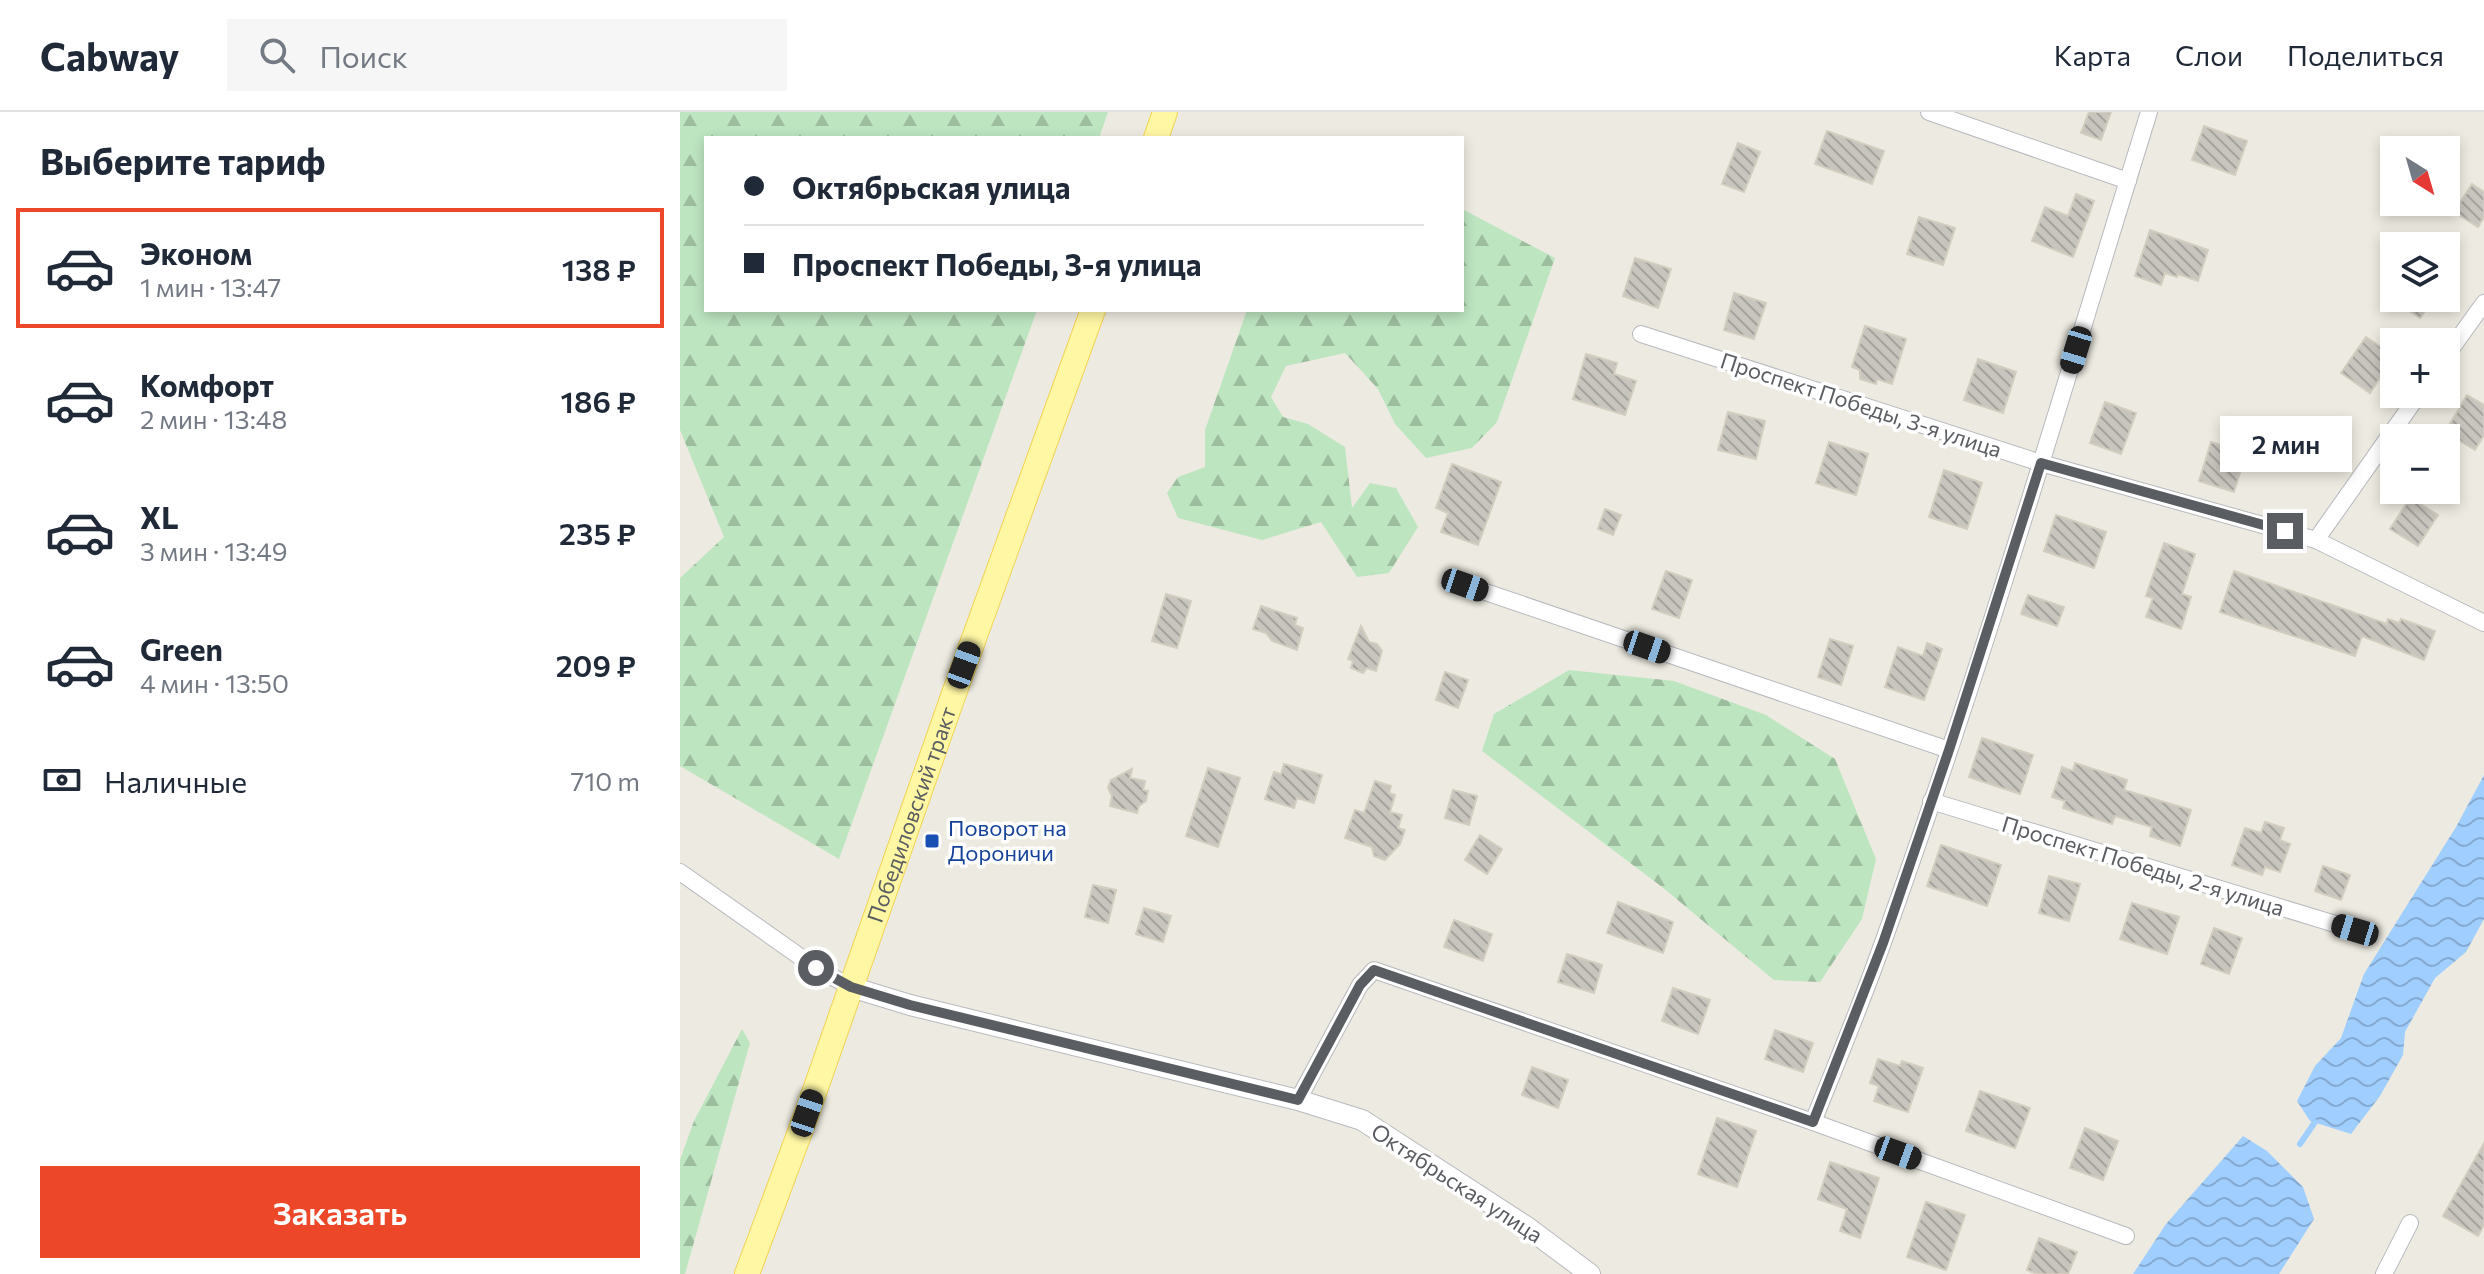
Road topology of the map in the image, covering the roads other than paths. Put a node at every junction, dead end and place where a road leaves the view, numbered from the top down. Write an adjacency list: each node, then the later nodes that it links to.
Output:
1 (1165, 112): 4 (main road)
2 (1929, 112): 5 (street)
3 (2149, 112): 5 (street)
4 (1157, 136)
5 (2128, 181): 11 (street)
6 (2484, 303): 9 (street)
7 (1092, 312): 19 (main road, Победиловский тракт)
8 (1641, 334): 11 (street, Проспект Победы, 3-я улица)
9 (2460, 336)
10 (2409, 408): 12 (street)
11 (2041, 463): 12 (street, Проспект Победы, 3-я улица); 15 (street)
12 (2316, 540): 14 (street, Проспект Победы, 3-я улица)
13 (1465, 585): 15 (street)
14 (2484, 623)
15 (1949, 750): 16 (street)
16 (1931, 801): 18 (street, Проспект Победы, 2-я улица); 21 (street)
17 (680, 872): 19 (street)
18 (2355, 930)
19 (851, 987): 20 (street, Октябрьская улица); 24 (main road, Победиловский тракт)
20 (1298, 1100): 21 (street); 25 (street, Октябрьская улица)
21 (1813, 1122): 23 (street)
22 (2410, 1223): 26 (street)
23 (2126, 1236)
24 (747, 1274)
25 (1590, 1274)
26 (2384, 1274)

